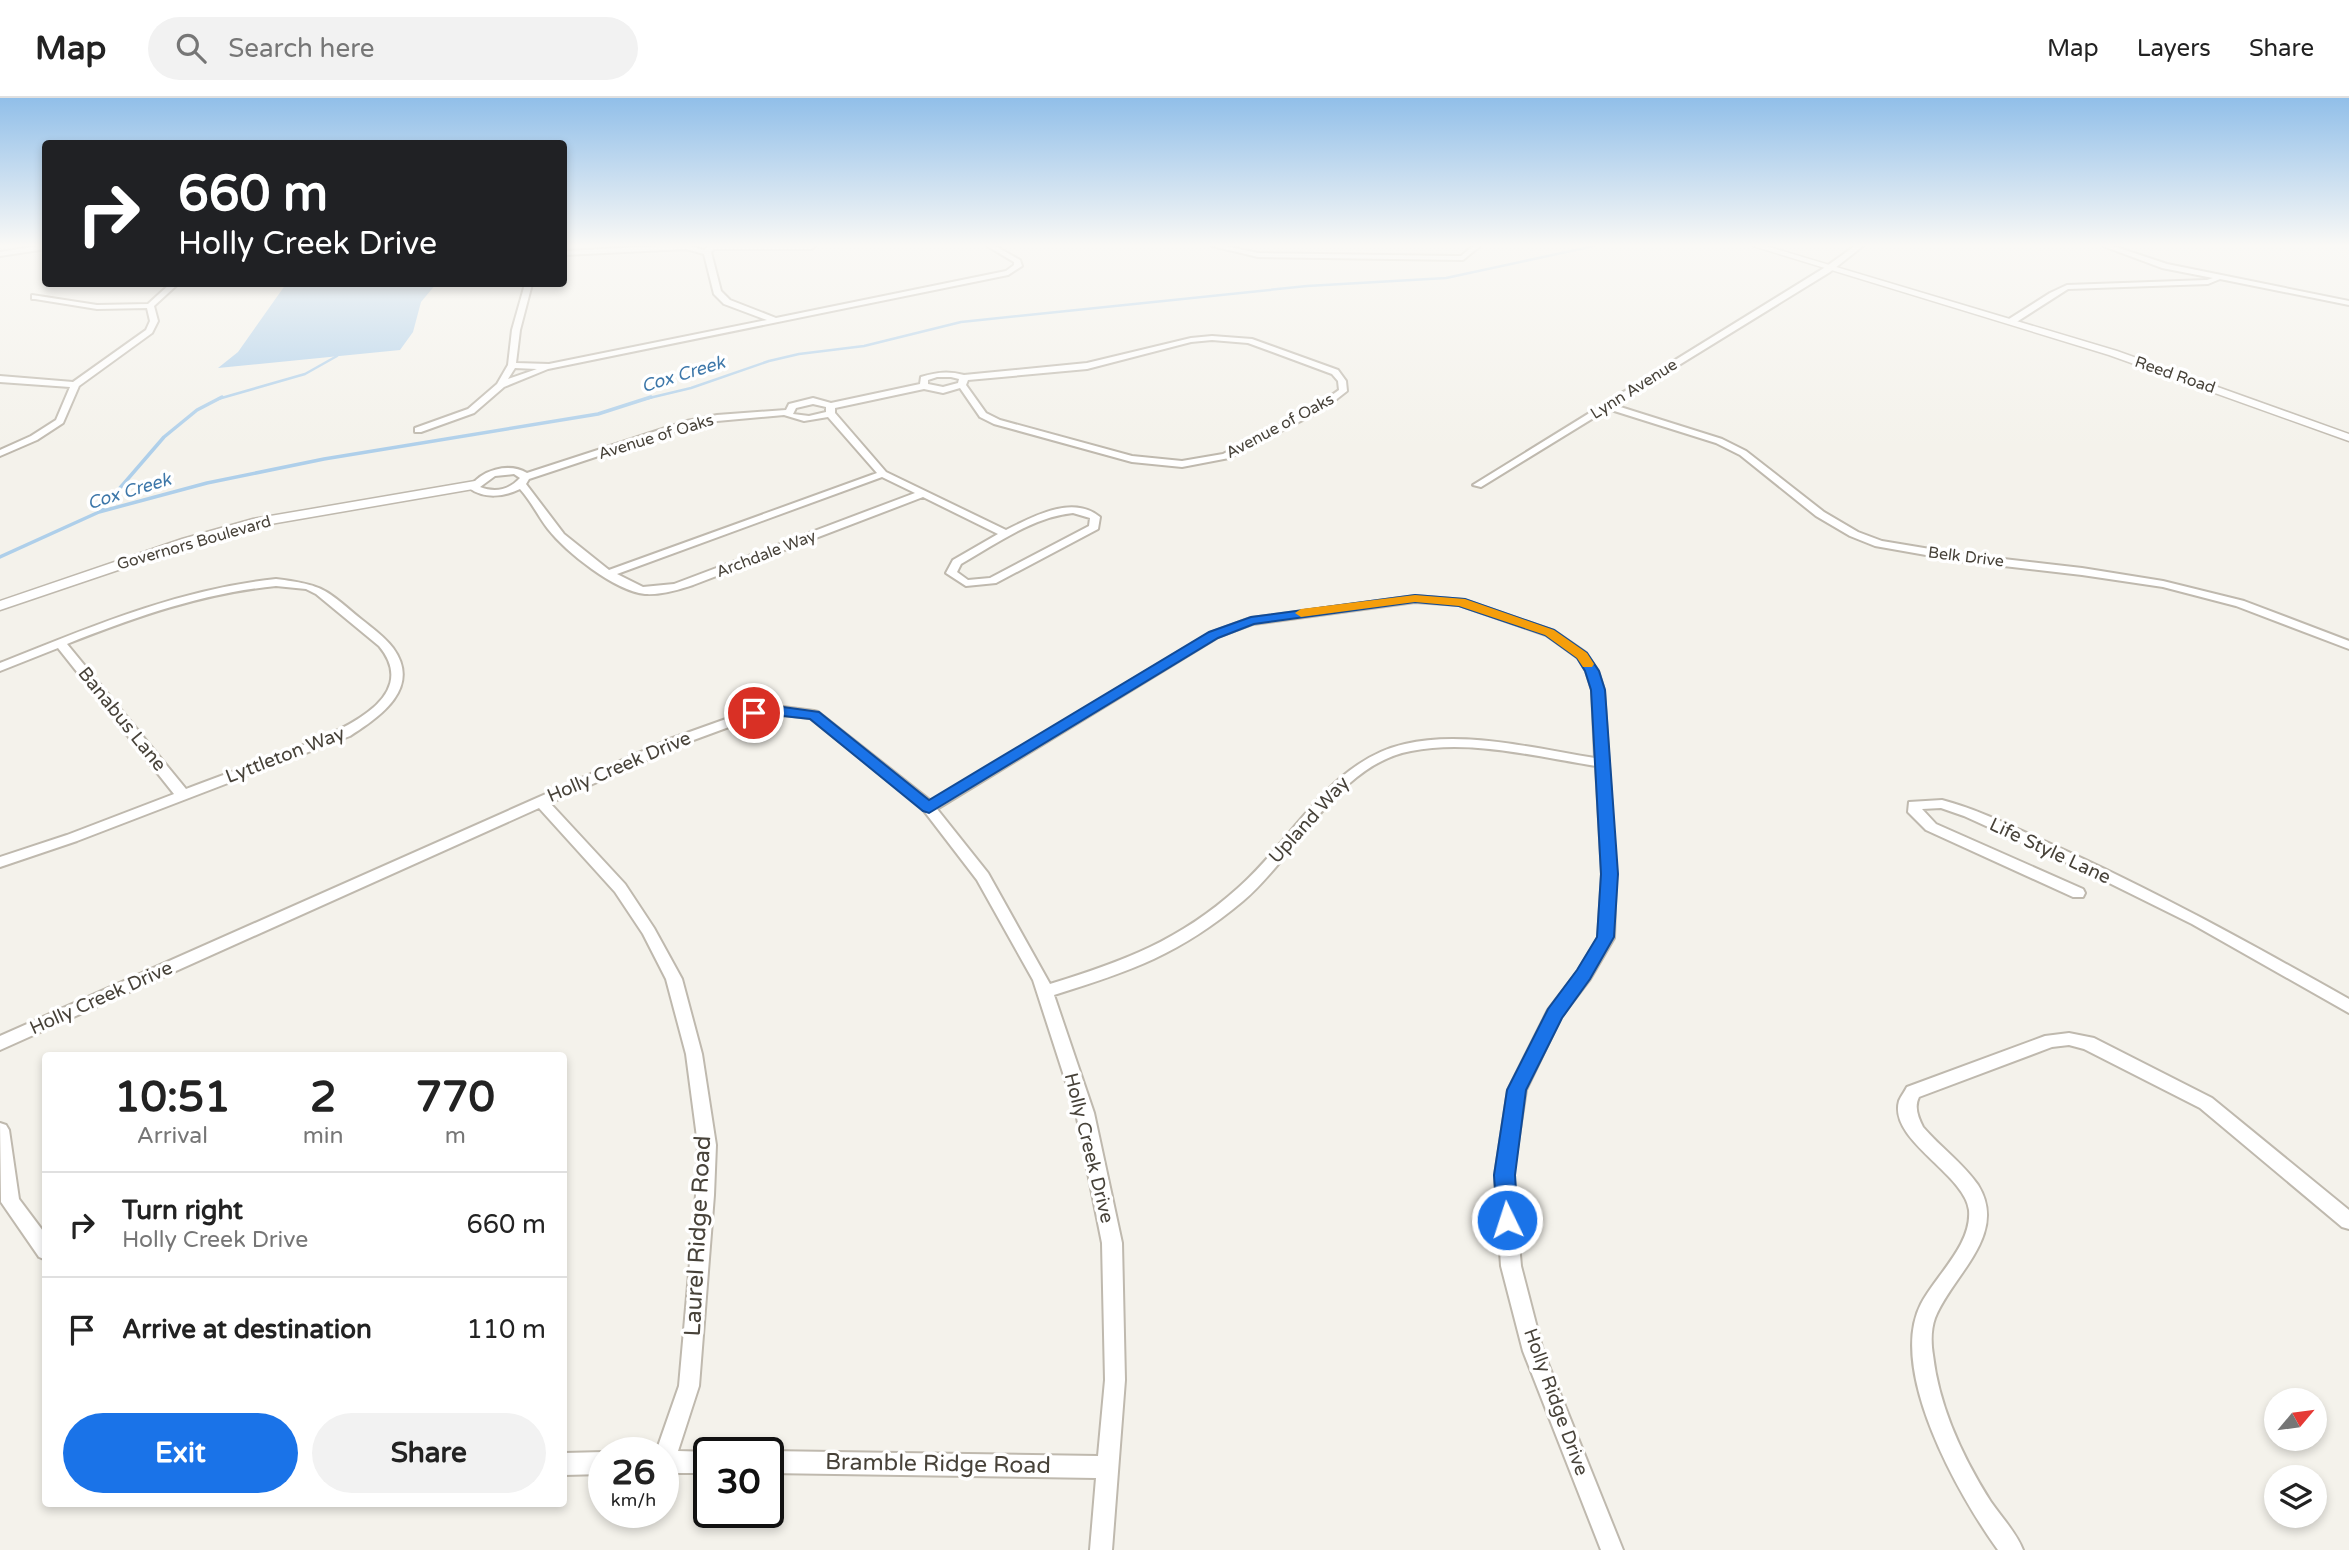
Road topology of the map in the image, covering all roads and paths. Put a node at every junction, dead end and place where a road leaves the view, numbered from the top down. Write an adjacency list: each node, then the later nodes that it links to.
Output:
1 (153, 314): 14 (street)
2 (520, 314): 10 (street)
3 (759, 314): 8 (street)
4 (813, 314): 8 (street)
5 (1756, 314): 17 (street, Lynn Avenue)
6 (1988, 314): 9 (street, Reed Road)
7 (2023, 314): 9 (street)
8 (778, 321): 11 (street)
9 (2012, 321): 21 (street, Reed Road)
10 (512, 365): 11 (street); 15 (street)
11 (549, 367): 15 (street)
12 (0, 379): 14 (street)
13 (963, 382): 13 (street, Avenue of Oaks); 16 (street); 16 (street)
14 (75, 385): 22 (street)
15 (501, 385): 20 (street)
16 (924, 386): 18 (street)
17 (1608, 406): 26 (street, Lynn Avenue); 32 (street, Belk Drive)
18 (830, 409): 19 (street); 19 (street); 23 (street)
19 (789, 412): 24 (street, Avenue of Oaks)
20 (418, 430)
21 (2349, 438)
22 (0, 453)
23 (883, 474): 27 (street); 29 (street, Archdale Way)
24 (524, 481): 25 (street, Avenue of Oaks); 25 (street); 29 (street, Archdale Way)
25 (475, 485): 30 (street, Governors Boulevard)
26 (1478, 485)
27 (922, 494): 28 (street); 29 (street, Archdale Way)
28 (1006, 534): 28 (street)
29 (610, 573)
30 (0, 606)
31 (61, 644): 33 (street, Lyttleton Way); 35 (street, Banabus Lane); 35 (street, Lyttleton Way)
32 (2349, 645)
33 (0, 667)
34 (1603, 763): 37 (street, Holly Ridge Drive); 40 (street, Upland Way); 52 (street, Holly Ridge Drive)
35 (183, 794): 38 (street, Lyttleton Way)
36 (541, 801): 37 (street, Holly Creek Drive); 42 (street, Holly Creek Drive); 46 (street, Laurel Ridge Road)
37 (929, 808): 40 (street, Holly Creek Drive)
38 (0, 862)
39 (2078, 893): 41 (street, Life Style Lane)
40 (1045, 992): 50 (street, Holly Creek Drive)
41 (2349, 1007)
42 (0, 1043)
43 (0, 1130): 45 (street)
44 (2349, 1222): 53 (street)
45 (42, 1246)
46 (672, 1437)
47 (784, 1462): 50 (street, Bramble Ridge Road)
48 (588, 1463): 49 (street)
49 (567, 1464)
50 (1108, 1466): 51 (street, Holly Creek Drive)
51 (1101, 1550)
52 (1612, 1550)
53 (2012, 1550)

